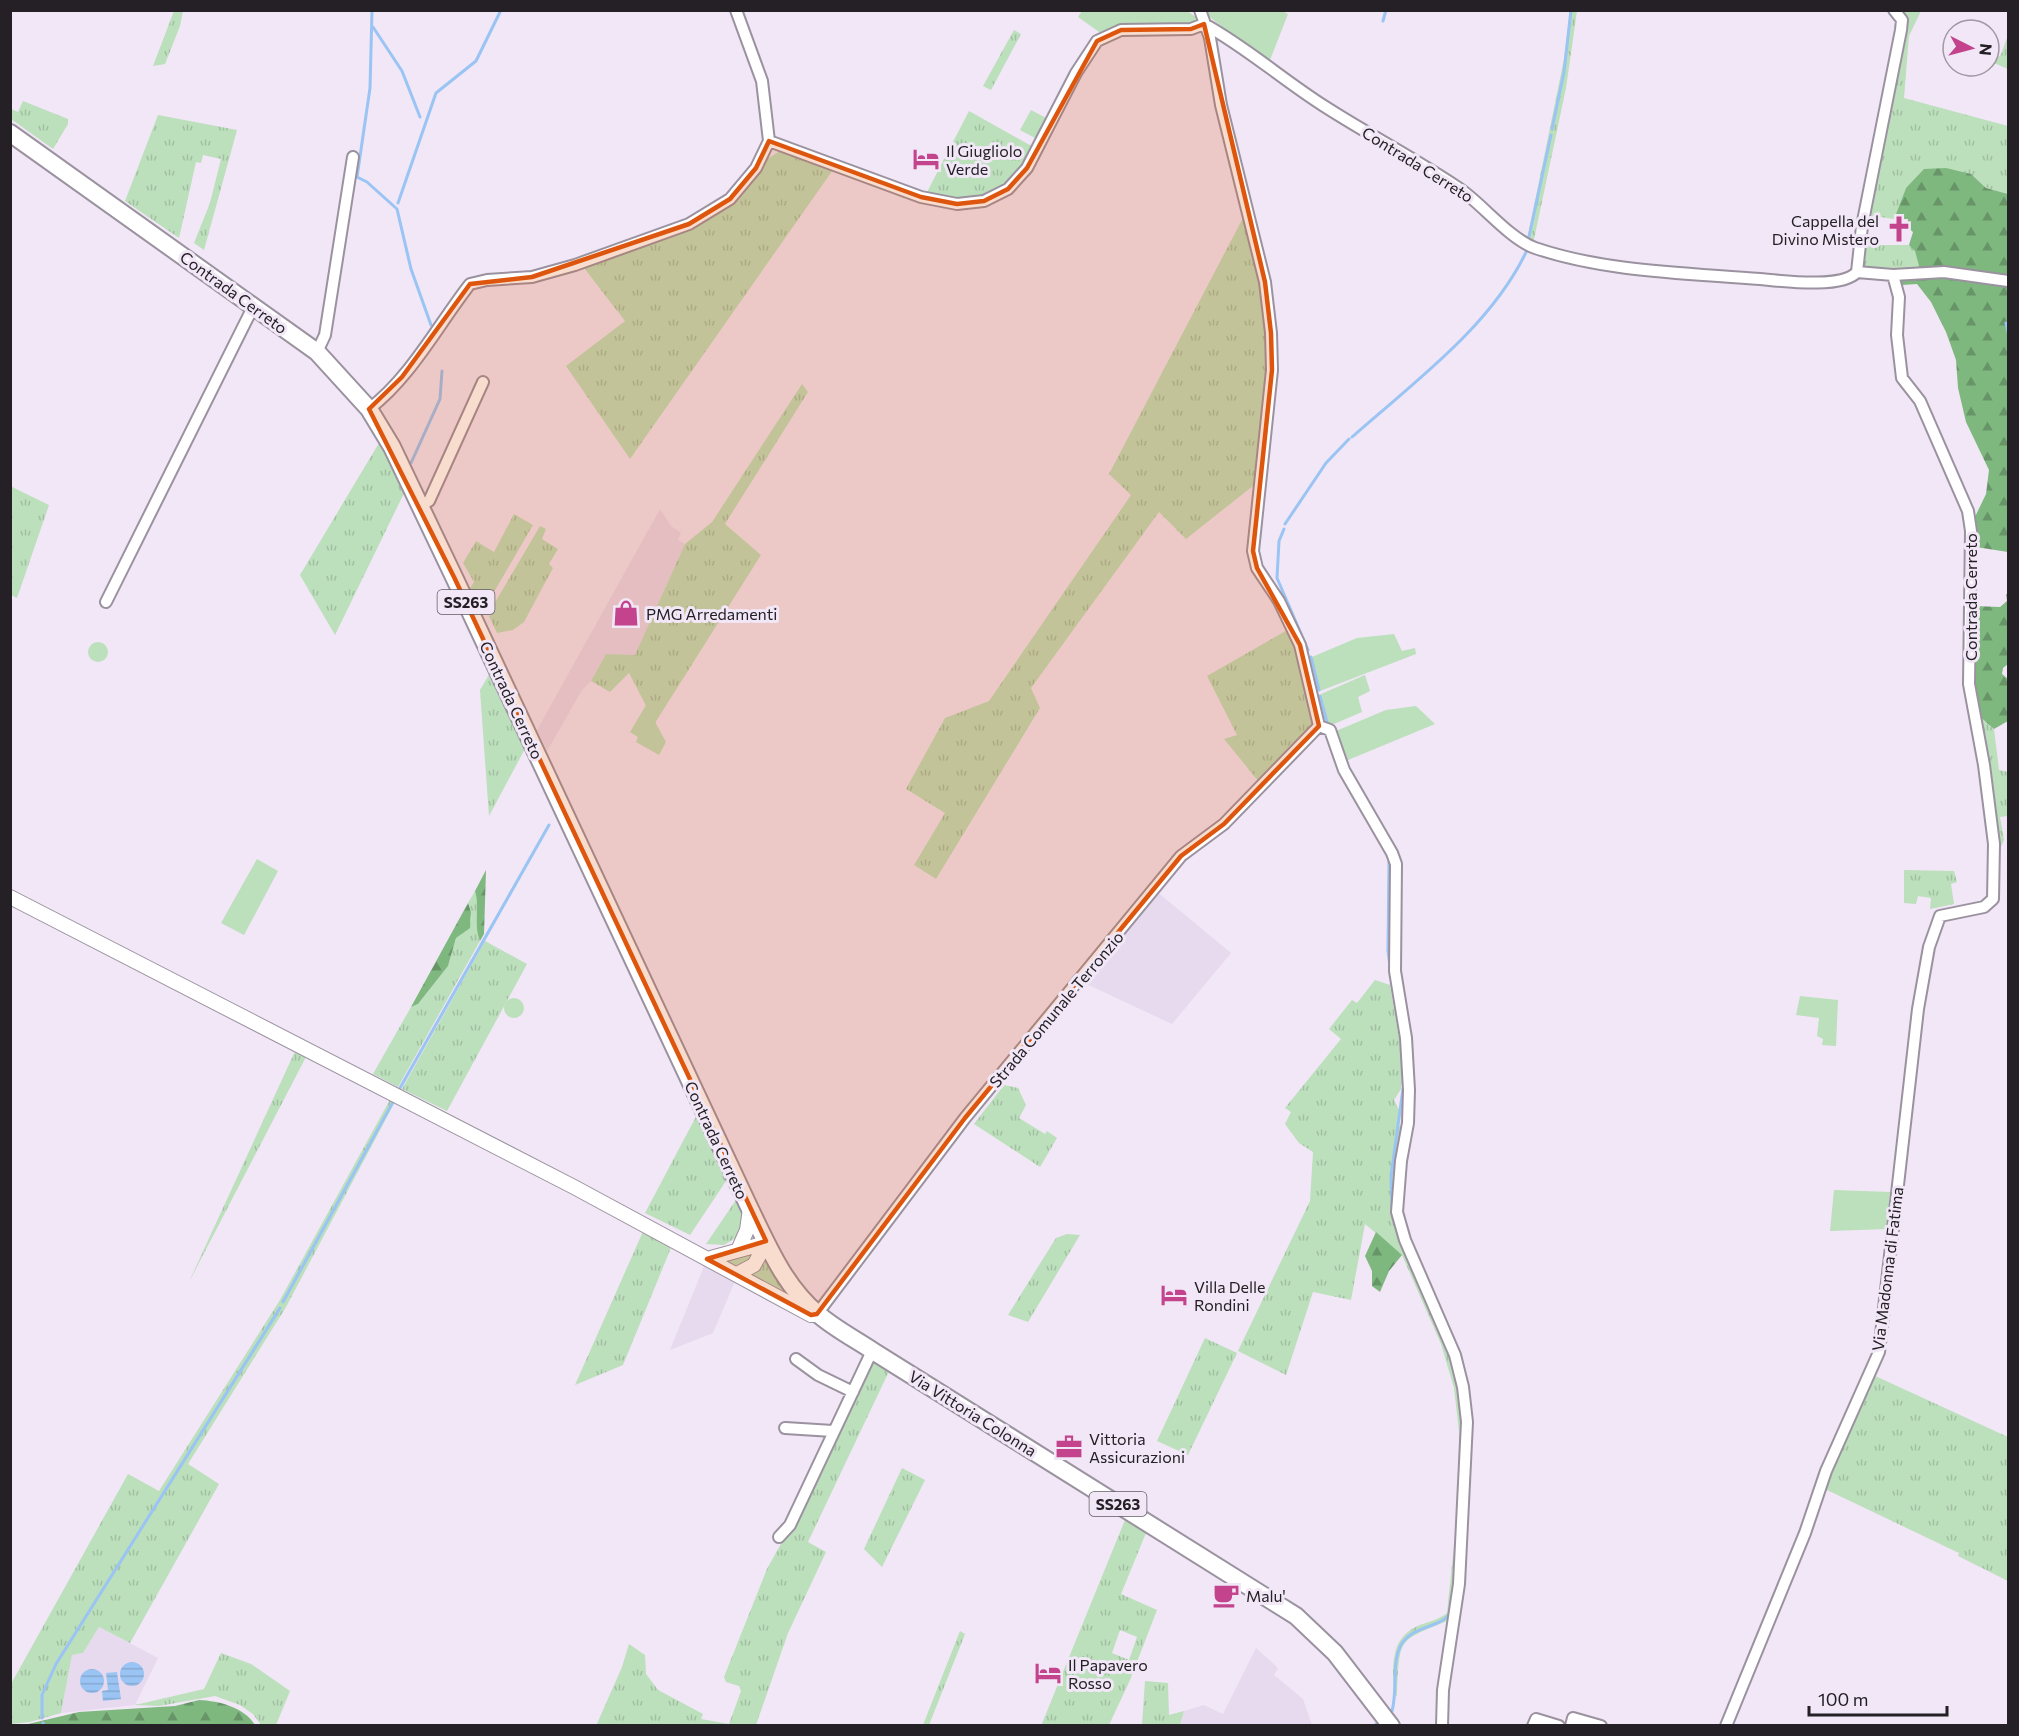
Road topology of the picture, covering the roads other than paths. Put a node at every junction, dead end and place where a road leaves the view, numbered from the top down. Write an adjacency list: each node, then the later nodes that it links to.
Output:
1 (736, 10): 6 (street)
2 (1200, 10): 4 (street)
3 (1894, 10): 8 (street)
4 (1204, 24): 6 (street); 8 (street, Contrada Cerreto); 17 (street)
5 (10, 133): 11 (main road, Contrada Cerreto / SS263)
6 (769, 141): 14 (street)
7 (353, 157): 12 (street)
8 (1857, 272): 9 (street, Contrada Cerreto)
9 (1893, 275): 10 (street); 19 (street, Contrada Cerreto)
10 (2008, 281)
11 (254, 305): 12 (main road, Contrada Cerreto / SS263); 16 (street)
12 (317, 352): 14 (main road, Contrada Cerreto / SS263)
13 (483, 382): 15 (street)
14 (369, 409): 15 (main road, Contrada Cerreto / SS263)
15 (420, 506): 20 (main road, Contrada Cerreto / SS263)
16 (106, 602)
17 (1319, 726): 25 (street, Strada Comunale Terronzio); 33 (street)
18 (10, 897): 23 (street)
19 (1993, 898): 38 (street, Via Madonna di Fatima)
20 (750, 1209): 21 (main road, Via Vittoria Colonna / SS263); 22 (street)
21 (766, 1243): 22 (street); 24 (street); 25 (main road, Via Vittoria Colonna / SS263)
22 (739, 1248): 23 (street)
23 (707, 1259): 24 (street)
24 (737, 1274): 25 (street)
25 (818, 1314): 26 (main road, Via Vittoria Colonna / SS263)
26 (872, 1351): 28 (street); 32 (main road, Via Vittoria Colonna / SS263)
27 (796, 1359): 28 (street)
28 (853, 1392): 30 (street)
29 (784, 1428): 30 (street)
30 (833, 1431): 31 (street)
31 (779, 1537)
32 (1391, 1725)
33 (1442, 1725)
34 (1533, 1725): 35 (street)
35 (1559, 1725)
36 (1571, 1725): 37 (street)
37 (1601, 1725)
38 (1726, 1725)

